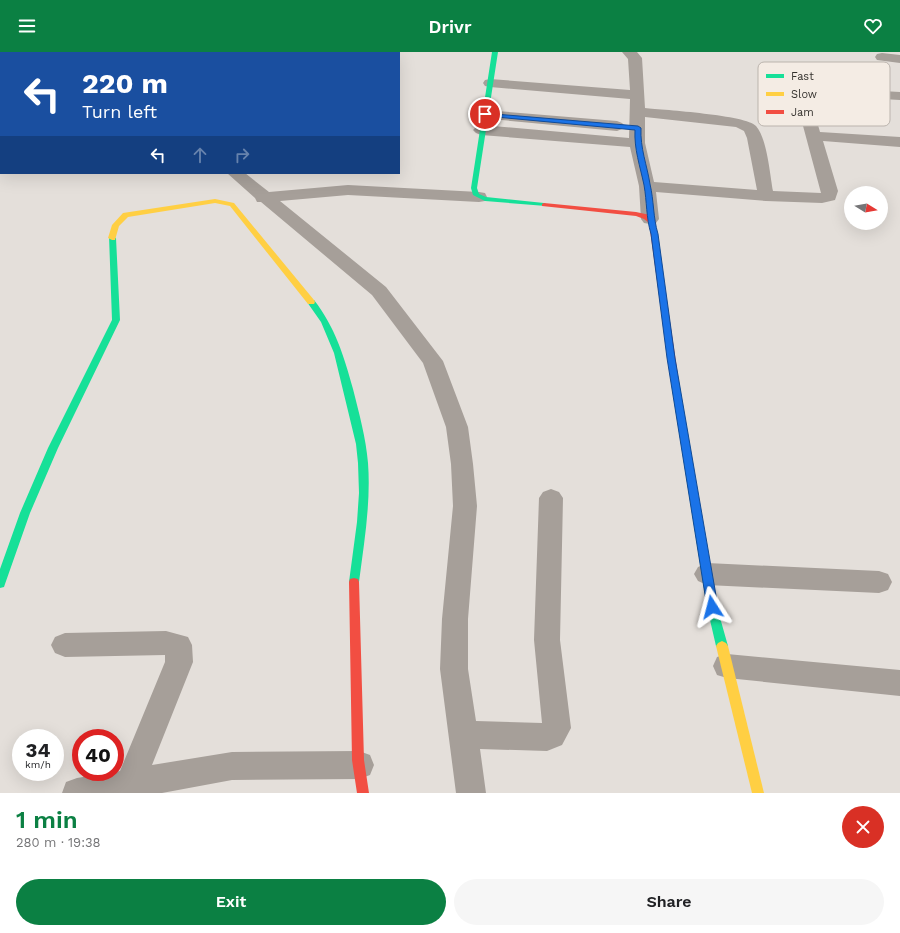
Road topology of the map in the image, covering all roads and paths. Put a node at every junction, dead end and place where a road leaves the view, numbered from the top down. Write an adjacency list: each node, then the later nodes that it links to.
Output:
1 (495, 52): 5 (street)
2 (629, 52): 6 (street)
3 (882, 57): 4 (street)
4 (900, 59)
5 (490, 83): 6 (street); 10 (street)
6 (637, 95): 9 (street)
7 (890, 95): 8 (street)
8 (900, 96)
9 (638, 112): 13 (street); 18 (street)
10 (485, 114): 12 (street); 13 (street)
11 (811, 126): 14 (street)
12 (482, 130): 13 (street); 19 (street)
13 (638, 136): 17 (street)
14 (814, 136): 15 (street); 18 (street)
15 (900, 142)
16 (236, 174): 20 (street)
17 (647, 186): 18 (street); 21 (street)
18 (766, 196)
19 (479, 197): 20 (street); 21 (street)
20 (263, 198): 29 (street)
21 (650, 219): 23 (street)
22 (551, 498): 29 (street)
23 (707, 574): 24 (street); 27 (street)
24 (879, 582)
25 (0, 584): 30 (street)
26 (65, 645): 31 (street)
27 (727, 666): 28 (street); 35 (street)
28 (900, 683)
29 (463, 735): 34 (street)
30 (359, 765): 31 (street); 33 (street)
31 (129, 784): 32 (street)
32 (77, 793)
33 (363, 793)
34 (471, 793)
35 (758, 793)

